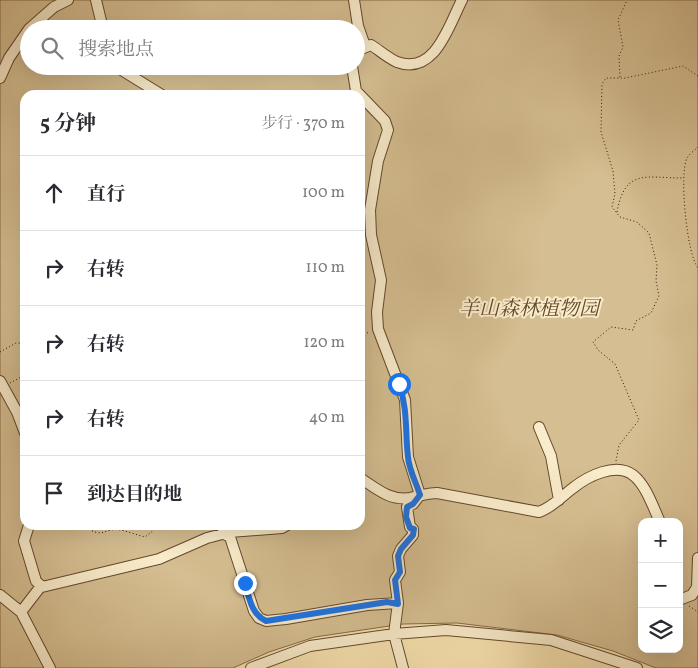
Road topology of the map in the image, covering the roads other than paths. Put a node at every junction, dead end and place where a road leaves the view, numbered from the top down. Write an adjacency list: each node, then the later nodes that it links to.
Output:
1 (68, 0): 5 (street)
2 (96, 0): 6 (street)
3 (354, 0): 7 (street)
4 (462, 0): 9 (street)
5 (39, 20)
6 (101, 20)
7 (357, 20)
8 (20, 41): 12 (street)
9 (365, 47)
10 (130, 75): 13 (street)
11 (353, 75): 14 (street)
12 (0, 78)
13 (154, 90)
14 (356, 90)
15 (365, 100): 20 (street)
16 (2, 384): 17 (street)
17 (20, 422)
18 (539, 427): 21 (street)
19 (365, 481): 20 (street)
20 (420, 495): 21 (street); 30 (street)
21 (559, 500): 22 (street)
22 (658, 518)
23 (27, 530): 27 (street)
24 (221, 530): 27 (street)
25 (224, 530): 30 (street)
26 (698, 558): 29 (street)
27 (40, 586): 31 (street)
28 (0, 595): 31 (street)
29 (683, 599)
30 (398, 604): 32 (street)
31 (21, 612): 33 (street)
32 (394, 634): 34 (street); 35 (street); 36 (street)
33 (50, 668)
34 (251, 668)
35 (403, 668)
36 (637, 668)

